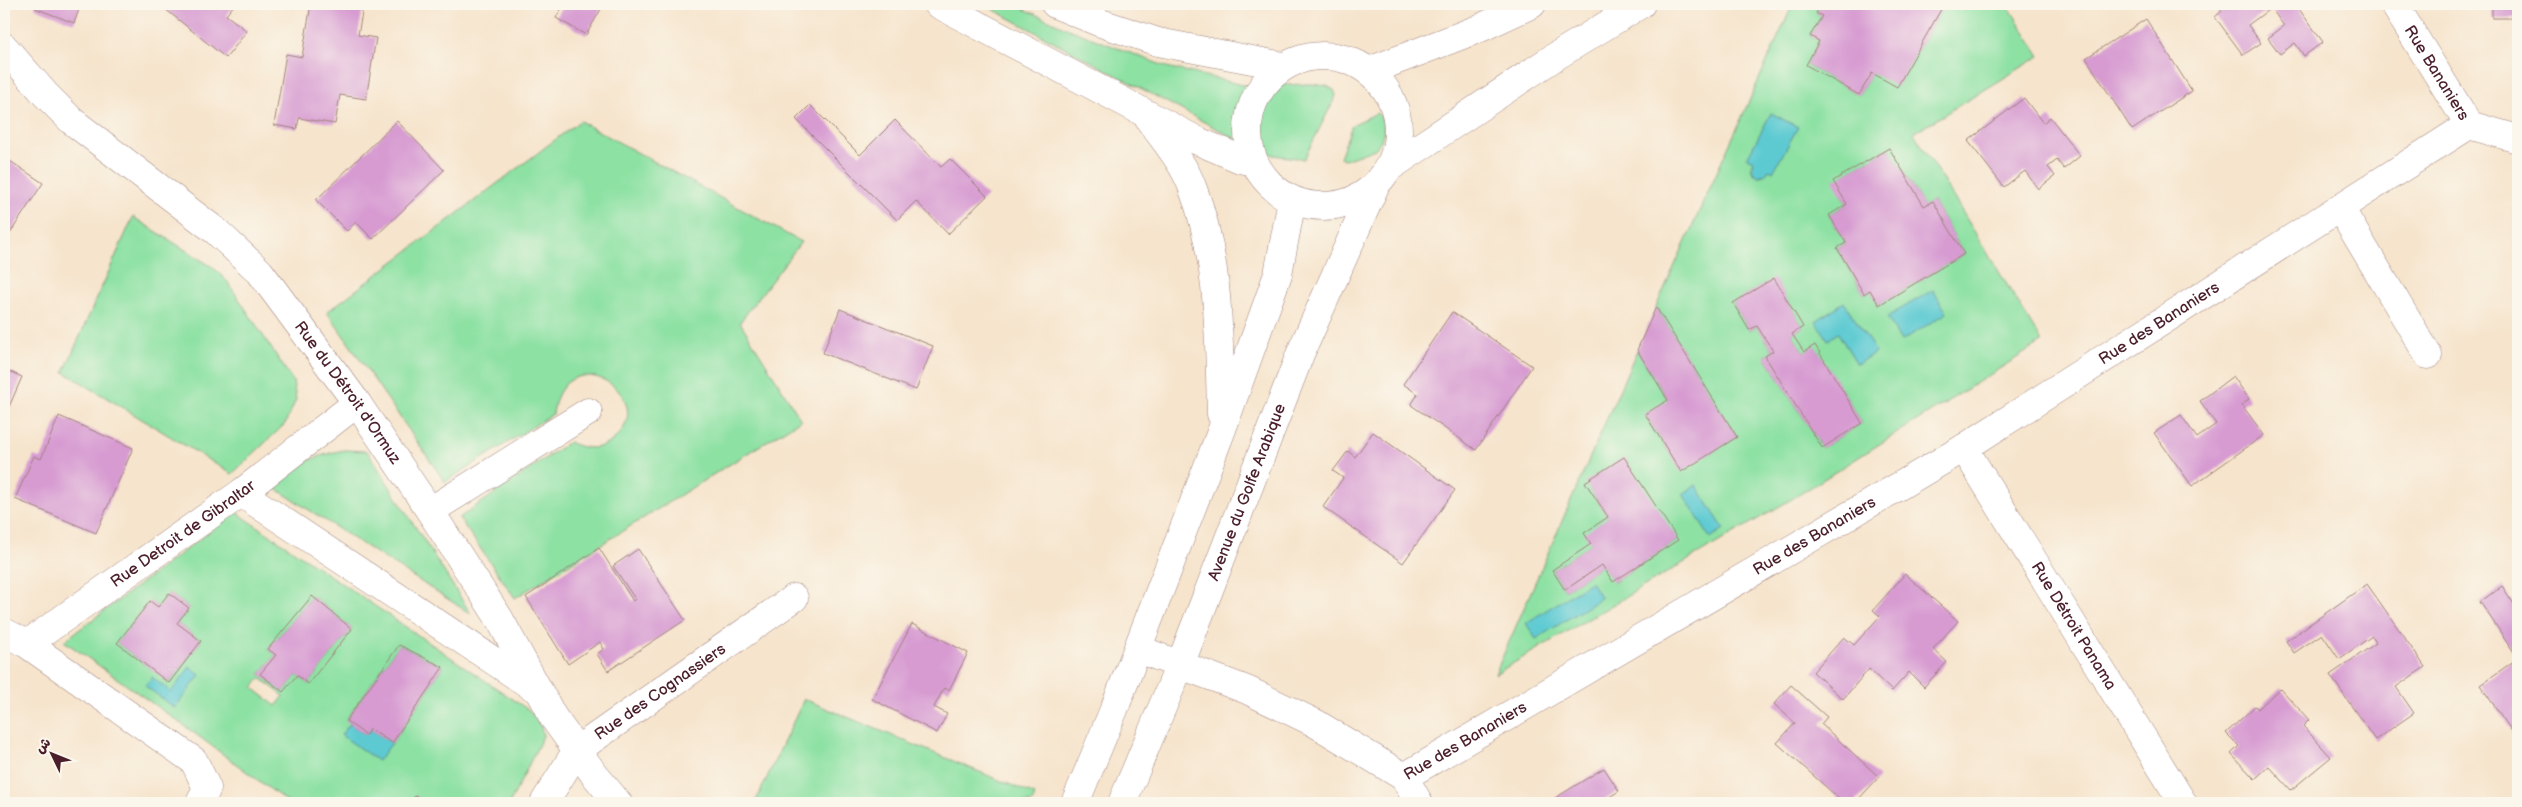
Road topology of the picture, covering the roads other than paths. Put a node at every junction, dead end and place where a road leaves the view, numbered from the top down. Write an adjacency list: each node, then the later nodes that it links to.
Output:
1 (938, 4): 9 (street)
2 (1055, 4): 7 (street)
3 (1532, 4): 8 (street)
4 (1641, 4): 13 (street)
5 (2394, 4): 10 (street, Rue Bananiers)
6 (4, 47): 17 (street, Rue du Détroit d'Ormuz)
7 (1283, 66): 8 (street); 12 (street)
8 (1369, 71): 13 (street)
9 (1145, 113): 12 (street); 19 (street)
10 (2469, 125): 11 (street, Rue Bananiers); 15 (street, Rue des Bananiers)
11 (2518, 140)
12 (1254, 162): 14 (street)
13 (1382, 176): 14 (street); 26 (street, Avenue du Golfe Arabique)
14 (1292, 200): 19 (street)
15 (2340, 208): 16 (street); 20 (street, Rue des Bananiers)
16 (2428, 355)
17 (357, 403): 21 (street, Rue Detroit de Gibraltar); 22 (street, Rue du Détroit d'Ormuz)
18 (588, 412): 22 (street)
19 (1221, 432): 25 (street)
20 (1964, 448): 29 (street, Rue des Bananiers); 36 (street, Rue Détroit Panama)
21 (241, 493): 24 (street, Rue Detroit de Gibraltar); 27 (street)
22 (430, 511): 27 (street, Rue du Détroit d'Ormuz)
23 (794, 598): 28 (street, Rue des Cognassiers)
24 (15, 638): 30 (street)
25 (1138, 649): 26 (street, Rue des Bananiers); 33 (street)
26 (1180, 665): 29 (street, Rue des Bananiers); 34 (street, Avenue du Golfe Arabique)
27 (537, 690): 28 (street, Rue du Détroit d'Ormuz)
28 (577, 750): 31 (street, Rue des Cognassiers); 32 (street, Rue du Détroit d'Ormuz)
29 (1404, 777): 35 (street)
30 (200, 803)
31 (544, 803)
32 (618, 803)
33 (1075, 803)
34 (1122, 803)
35 (1418, 803)
36 (2183, 803)

